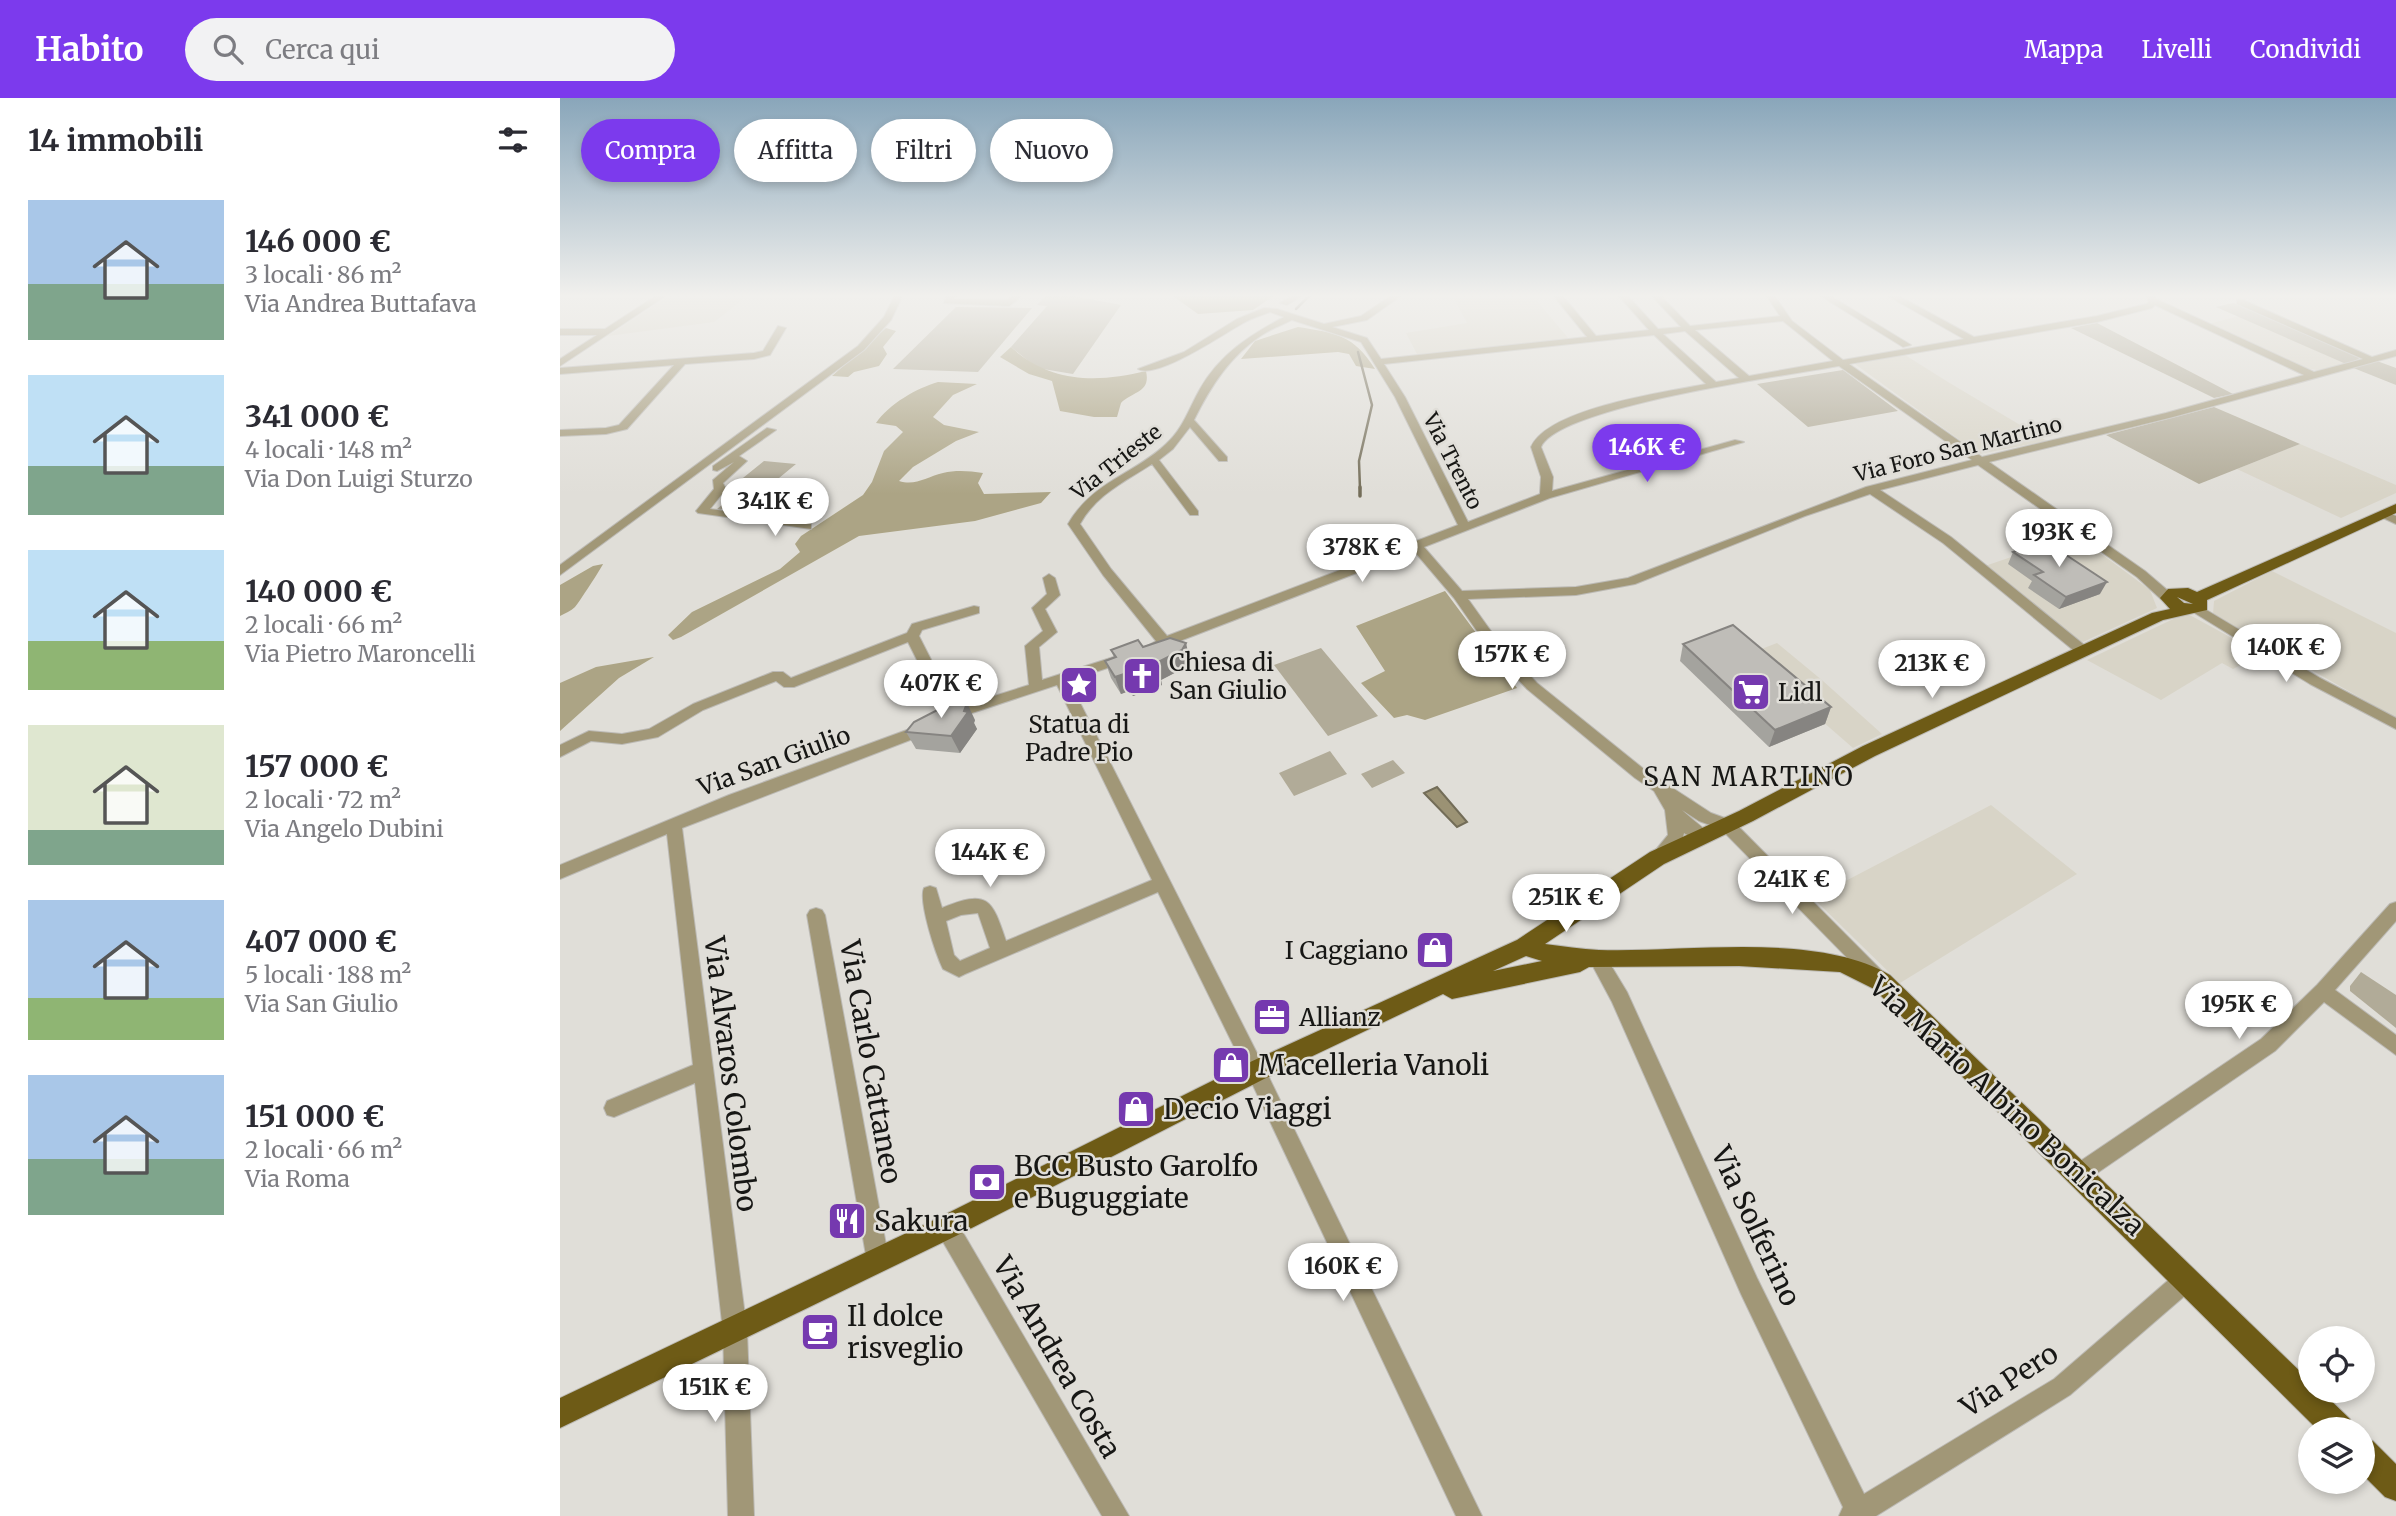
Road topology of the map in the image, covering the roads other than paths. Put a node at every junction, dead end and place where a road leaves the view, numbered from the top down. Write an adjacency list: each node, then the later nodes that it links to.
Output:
1 (691, 361): 11 (street)
2 (843, 361): 34 (street)
3 (1166, 361): 14 (street)
4 (1228, 361): 19 (street, Via Trieste)
5 (1388, 361): 12 (street)
6 (1687, 361): 18 (street)
7 (1726, 361): 17 (street)
8 (1850, 361): 13 (street)
9 (2283, 361): 16 (street)
10 (2362, 361): 16 (street, Via Foro San Martino)
11 (682, 362): 15 (street); 21 (street)
12 (1380, 362): 32 (street, Via Trento)
13 (1841, 363): 17 (street); 26 (street)
14 (1143, 369)
15 (560, 371)
16 (2312, 375): 26 (street, Via Foro San Martino)
17 (1747, 379): 18 (street)
18 (1714, 386): 28 (street)
19 (1191, 422): 24 (street, Via Trieste); 25 (street)
20 (771, 430): 23 (street)
21 (560, 433)
22 (1739, 442): 28 (street, Via San Giulio)
23 (731, 457): 31 (street); 35 (street)
24 (1153, 459): 29 (street); 43 (street, Via Trieste)
25 (1223, 459)
26 (1981, 462): 27 (street, Via Foro San Martino); 38 (street)
27 (1870, 489): 37 (street, Via Foro San Martino); 44 (street)
28 (1546, 496): 32 (street, Via San Giulio)
29 (1194, 513)
30 (2392, 514): 39 (main road)
31 (807, 526)
32 (1465, 527): 33 (street, Via San Giulio)
33 (1416, 545): 37 (street); 43 (street, Via San Giulio)
34 (560, 571)
35 (560, 577)
36 (1049, 578): 46 (street)
37 (1459, 595): 50 (street)
38 (2173, 597): 39 (main road); 41 (main road)
39 (2195, 606): 41 (main road); 48 (street)
40 (974, 610): 42 (street)
41 (2158, 616): 44 (main road)
42 (912, 636): 47 (street); 49 (street)
43 (1164, 642): 45 (street, Via San Giulio)
44 (2083, 652): 53 (main road)
45 (1062, 681): 46 (street, Via San Giulio); 57 (street)
46 (1036, 689): 47 (street, Via San Giulio)
47 (956, 713): 52 (street, Via San Giulio)
48 (2396, 724)
49 (560, 752)
50 (1656, 784): 51 (street); 53 (street)
51 (1672, 809): 54 (street); 55 (street)
52 (674, 824): 56 (street, Via San Giulio); 69 (street, Via Alvaros Colombo)
53 (1727, 825): 54 (main road); 65 (street)
54 (1702, 836): 55 (main road)
55 (1657, 858): 62 (main road)
56 (560, 872)
57 (1161, 883): 63 (street); 70 (street)
58 (930, 893): 61 (street)
59 (2396, 909): 66 (street)
60 (816, 915): 74 (street, Via Carlo Cattaneo)
61 (935, 918): 63 (street); 63 (street)
62 (1525, 946): 64 (main road, Via Mario Albino Bonicalza); 67 (main road)
63 (1000, 951)
64 (1598, 959): 65 (main road, Via Mario Albino Bonicalza); 67 (main road, Via Mario Albino Bonicalza); 81 (street, Via Solferino)
65 (1882, 982): 72 (main road, Via Mario Albino Bonicalza)
66 (2323, 991): 68 (street); 72 (street)
67 (1398, 1003): 70 (main road)
68 (2396, 1045)
69 (702, 1071): 71 (street); 76 (street, Via Alvaros Colombo)
70 (1256, 1071): 73 (main road); 84 (street)
71 (614, 1108)
72 (2081, 1173): 75 (main road, Via Mario Albino Bonicalza)
73 (947, 1227): 74 (main road); 83 (street, Via Andrea Costa)
74 (878, 1261): 76 (main road)
75 (2187, 1279): 78 (main road, Via Mario Albino Bonicalza); 81 (street, Via Pero)
76 (735, 1331): 77 (main road); 82 (street, Via Alvaros Colombo)
77 (560, 1413)
78 (2326, 1417)
79 (2375, 1465): 80 (main road)
80 (2396, 1486)
81 (1857, 1515)
82 (741, 1516)
83 (1116, 1516)
84 (1469, 1516)

